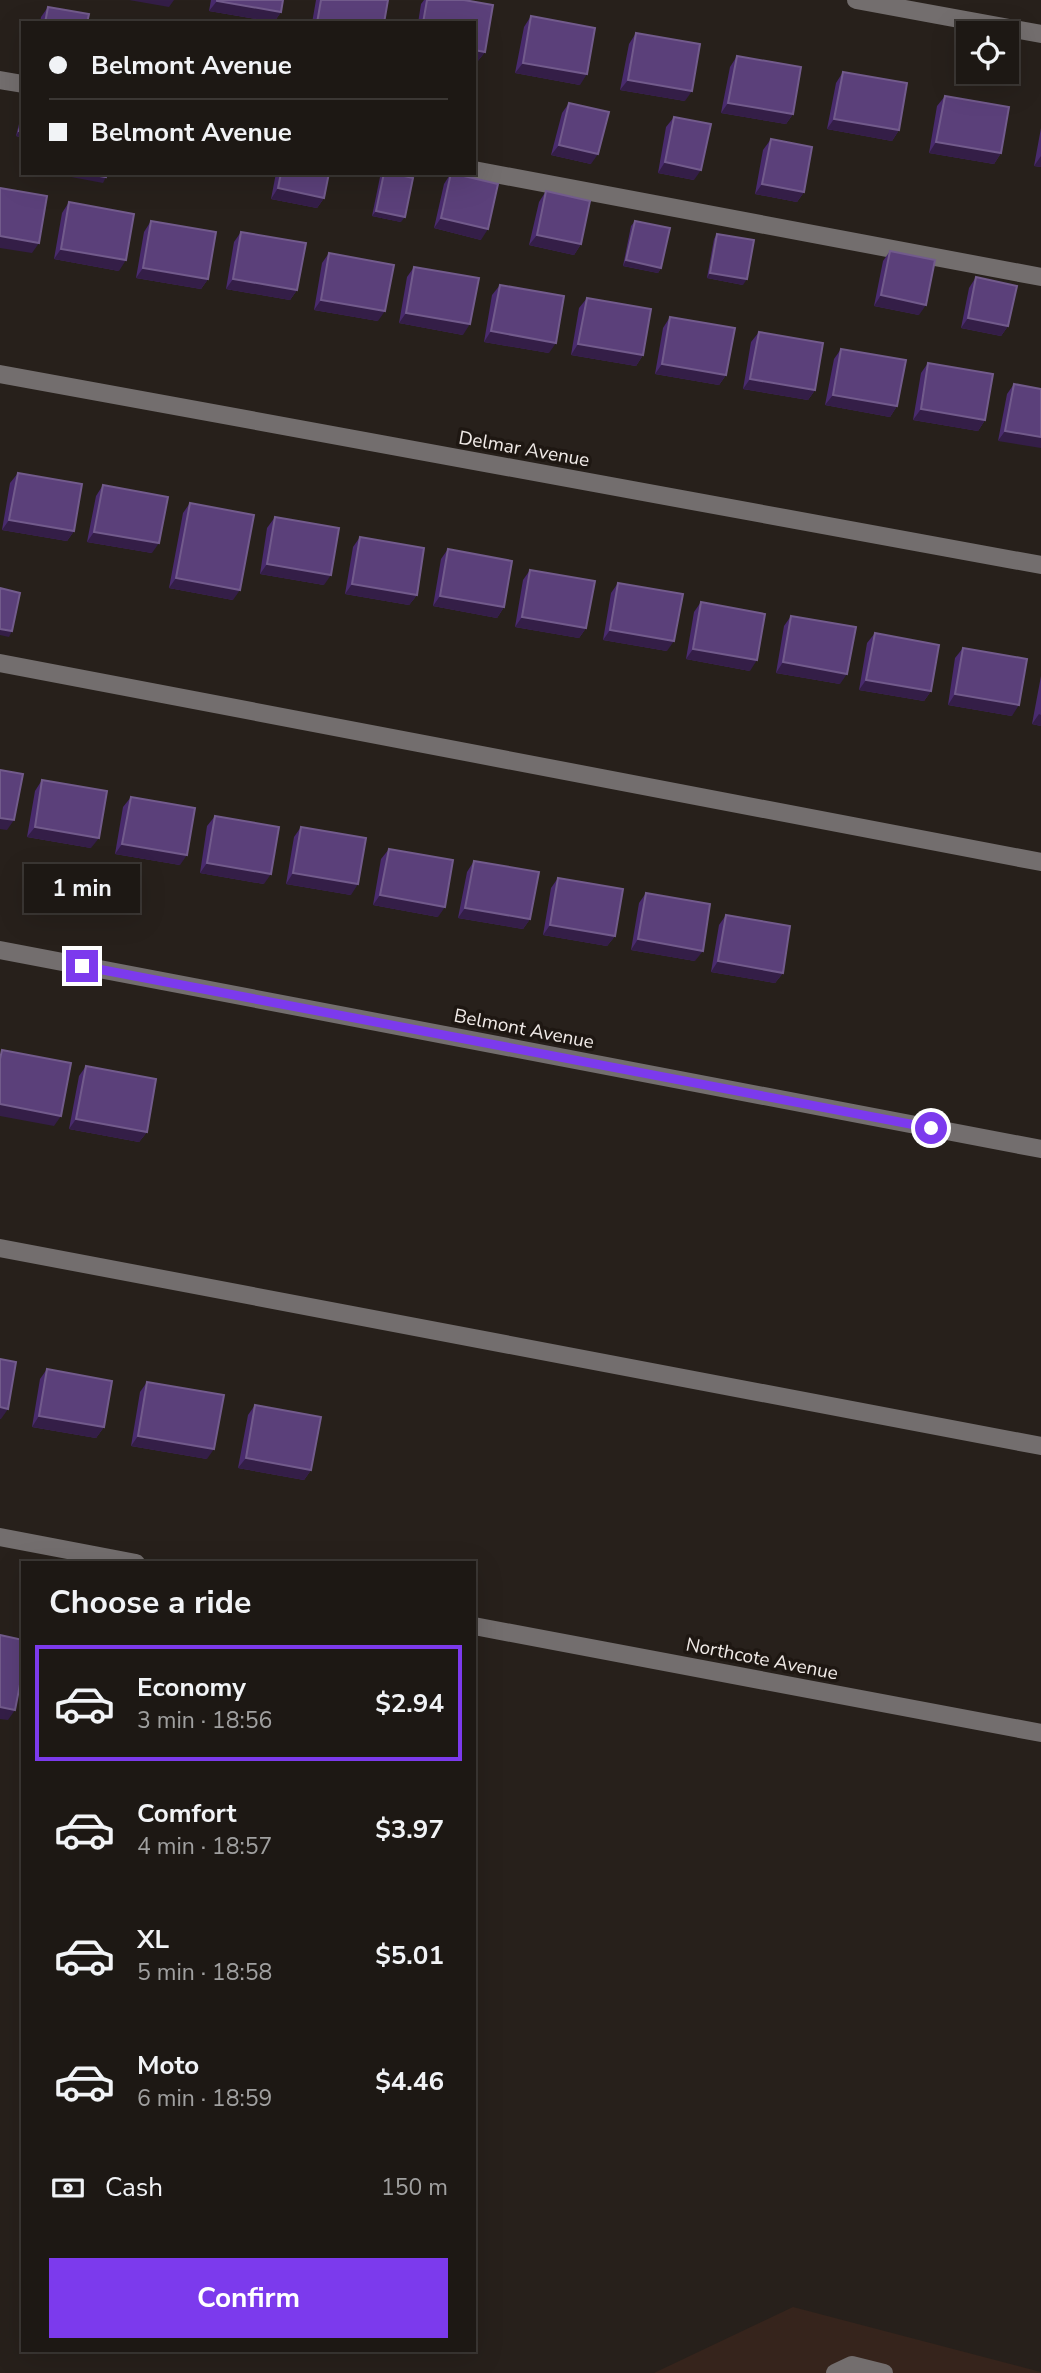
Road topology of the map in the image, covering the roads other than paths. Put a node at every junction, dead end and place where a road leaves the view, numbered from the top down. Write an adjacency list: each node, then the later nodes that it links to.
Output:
1 (860, 0): 2 (street)
2 (1041, 34)
3 (0, 80): 4 (street)
4 (21, 85)
5 (476, 170): 6 (street)
6 (1041, 277)
7 (0, 374): 8 (street, Delmar Avenue)
8 (1041, 565)
9 (0, 663): 10 (street)
10 (1041, 862)
11 (0, 950): 12 (street, Belmont Avenue)
12 (1041, 1149)
13 (0, 1248): 14 (street)
14 (1041, 1446)
15 (0, 1537): 16 (street)
16 (126, 1561)
17 (476, 1626): 18 (street, Northcote Avenue)
18 (1041, 1733)
19 (835, 2373): 20 (street)
20 (884, 2373)

